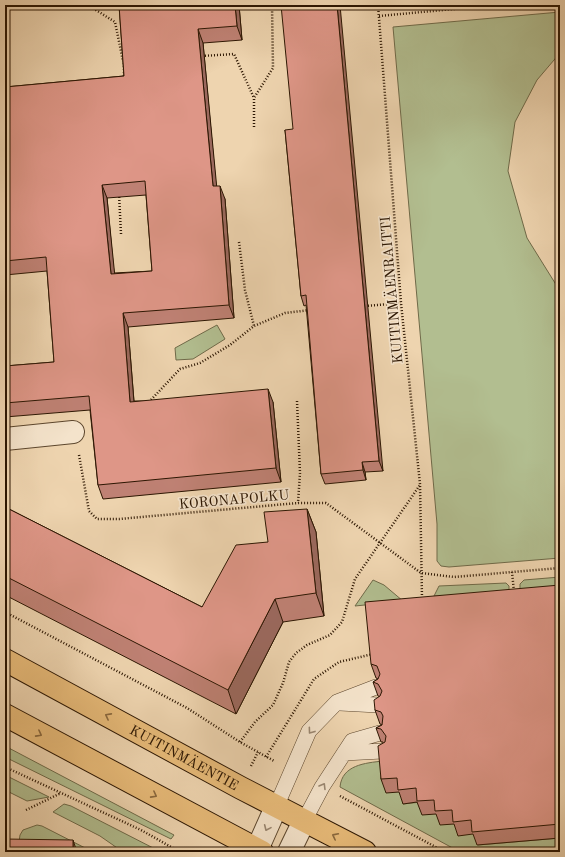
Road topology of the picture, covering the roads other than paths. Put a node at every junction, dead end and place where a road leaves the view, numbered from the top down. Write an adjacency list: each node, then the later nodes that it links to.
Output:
1 (73, 432): 2 (street)
2 (5, 439)
3 (5, 660): 11 (main road, KUITINMÄENTIE, one-way to 3)
4 (376, 687): 5 (lane)
5 (337, 702): 6 (lane); 11 (lane, one-way to 11)
6 (378, 705)
7 (5, 715): 13 (main road, one-way to 13)
8 (380, 733): 10 (lane)
9 (382, 751): 10 (lane)
10 (344, 753): 12 (lane, one-way to 10)
11 (276, 806): 12 (main road, KUITINMÄENTIE); 13 (street, one-way to 13)
12 (304, 821): 14 (street); 15 (main road, KUITINMÄENTIE, one-way to 12)
13 (258, 851)
14 (289, 852)
15 (365, 852)

